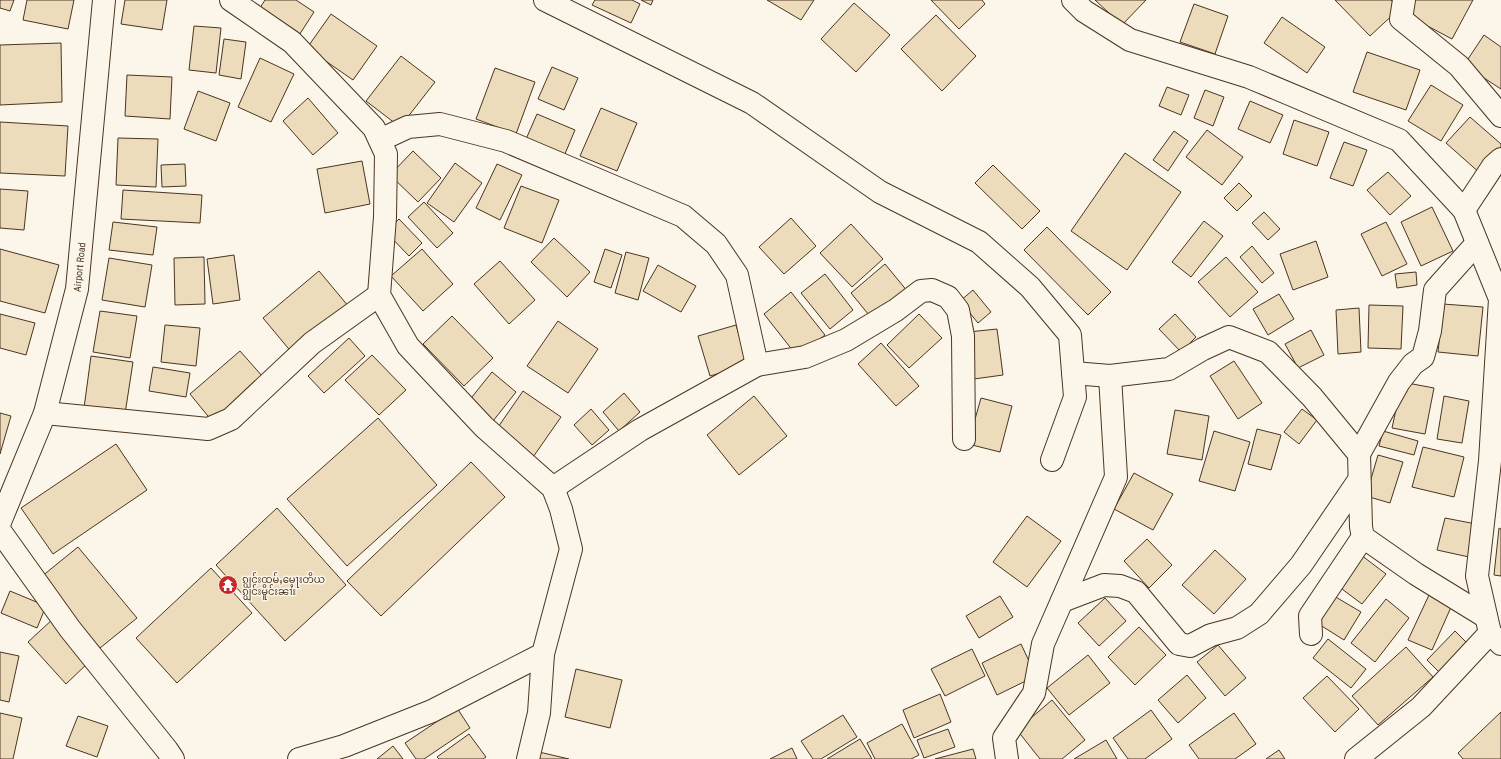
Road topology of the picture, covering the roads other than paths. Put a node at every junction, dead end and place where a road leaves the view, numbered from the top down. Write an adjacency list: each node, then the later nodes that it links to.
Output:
1 (104, 0): 15 (main road, Airport Road)
2 (231, 0): 7 (main road)
3 (545, 0): 13 (main road)
4 (1073, 0): 9 (main road)
5 (1404, 0): 6 (main road)
6 (1501, 116)
7 (380, 140): 11 (main road); 12 (main road)
8 (1501, 159): 9 (main road)
9 (1464, 210): 10 (main road)
10 (1477, 242): 17 (main road); 25 (main road)
11 (379, 295): 15 (main road); 20 (main road)
12 (757, 365): 16 (main road); 20 (main road)
13 (1073, 373): 14 (main road); 18 (main road)
14 (1110, 376): 17 (main road); 24 (main road)
15 (45, 413): 21 (main road, Airport Road)
16 (964, 439)
17 (1359, 454): 19 (main road)
18 (1052, 460)
19 (1359, 480): 23 (main road); 24 (main road)
20 (553, 488): 27 (main road)
21 (0, 522)
22 (0, 531): 28 (main road)
23 (1363, 537): 25 (main road); 26 (main road)
24 (1062, 601): 31 (main road)
25 (1493, 631): 32 (main road)
26 (1311, 634)
27 (543, 654): 29 (main road); 30 (main road)
28 (173, 759)
29 (299, 759)
30 (528, 759)
31 (1007, 759)
32 (1356, 759)

